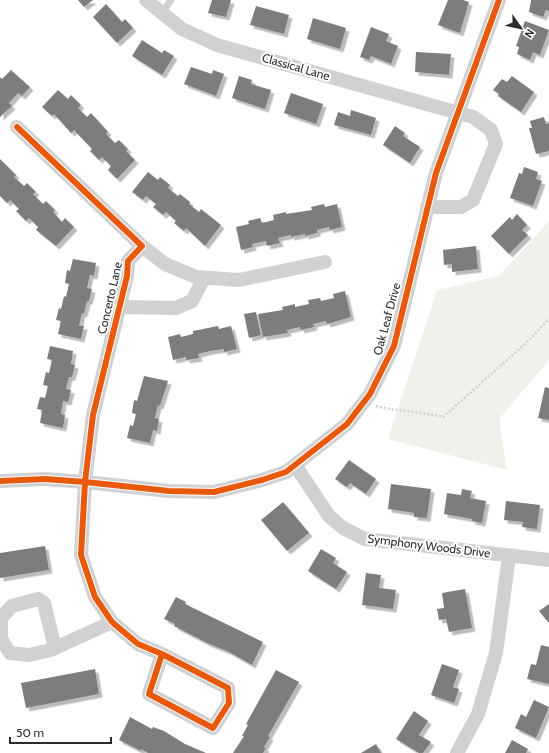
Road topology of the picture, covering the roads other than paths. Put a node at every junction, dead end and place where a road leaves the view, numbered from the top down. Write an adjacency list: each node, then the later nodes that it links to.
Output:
1 (146, 0): 4 (street, Classical Lane)
2 (170, 0): 4 (lane)
3 (499, 0): 5 (street, Oak Leaf Drive)
4 (162, 14): 5 (street, Classical Lane)
5 (456, 113): 7 (street, Oak Leaf Drive); 7 (street, Classical Lane)
6 (17, 127): 8 (street)
7 (427, 207): 12 (street, Oak Leaf Drive)
8 (142, 246): 10 (street); 11 (street, Concerto Lane)
9 (325, 262): 10 (street)
10 (204, 278): 11 (street, Concerto Lane)
11 (119, 307): 14 (street, Concerto Lane)
12 (295, 465): 14 (street, Oak Leaf Drive); 15 (street, Symphony Woods Drive)
13 (0, 481): 14 (street, Oak Leaf Drive)
14 (85, 482): 17 (street, Concerto Lane)
15 (509, 556): 16 (street, Symphony Woods Drive); 20 (street)
16 (549, 560)
17 (112, 622): 18 (street); 19 (street, Concerto Lane)
18 (55, 648): 18 (street)
19 (162, 654): 19 (street, Concerto Lane)
20 (457, 753)

